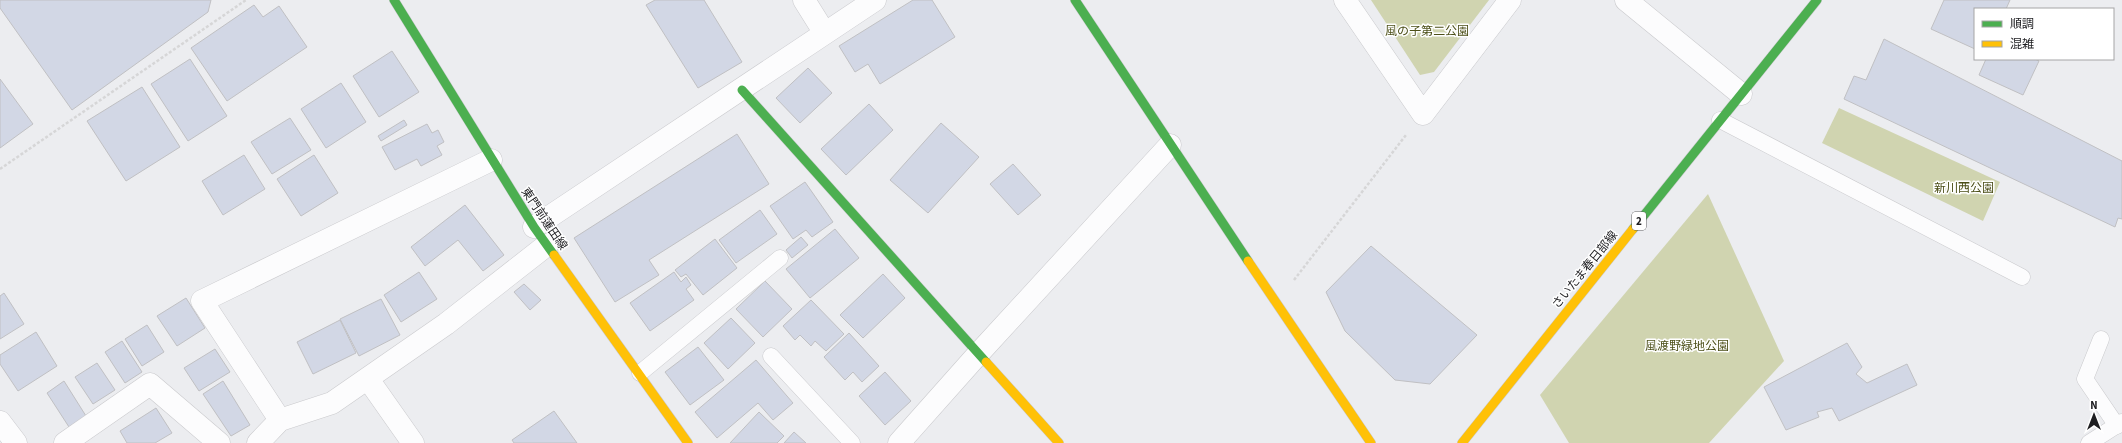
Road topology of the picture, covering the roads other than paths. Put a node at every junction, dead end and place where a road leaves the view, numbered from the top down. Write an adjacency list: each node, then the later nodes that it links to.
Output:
1 (394, 0): 14 (main road, 東門前蓮田線)
2 (804, 0): 9 (street)
3 (874, 0): 9 (street)
4 (1075, 0): 13 (main road)
5 (1345, 0): 6 (street)
6 (1510, 0)
7 (1626, 0): 11 (street)
8 (1817, 0): 11 (main road, さいたま春日部線 / 2)
9 (824, 32): 10 (street)
10 (742, 90): 15 (street); 20 (main road)
11 (1741, 94): 12 (main road, さいたま春日部線 / 2)
12 (1720, 120): 18 (lane); 37 (main road, さいたま春日部線 / 2)
13 (1170, 146): 20 (street); 36 (main road)
14 (491, 160): 15 (main road, 東門前蓮田線); 24 (street)
15 (534, 227): 16 (main road, 東門前蓮田線)
16 (546, 245): 22 (main road, 東門前蓮田線); 23 (street)
17 (780, 258): 22 (lane)
18 (2022, 277)
19 (2101, 339): 26 (lane)
20 (979, 352): 34 (street); 35 (main road)
21 (771, 356): 33 (lane)
22 (640, 373): 32 (main road, 東門前蓮田線)
23 (368, 379): 24 (street); 31 (street)
24 (280, 420): 30 (street)
25 (0, 422): 27 (street)
26 (2119, 424): 38 (lane)
27 (16, 443)
28 (65, 443): 29 (street)
29 (219, 443)
30 (258, 443)
31 (413, 443)
32 (688, 443)
33 (852, 443)
34 (899, 443)
35 (1059, 443)
36 (1371, 443)
37 (1462, 443)
38 (2089, 443)

